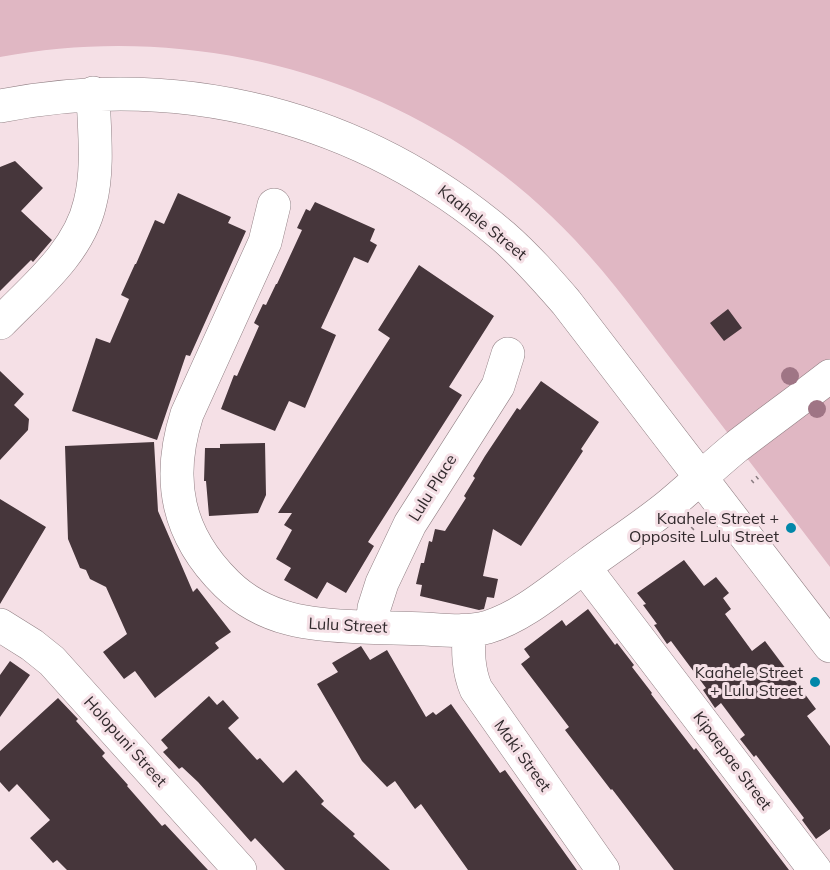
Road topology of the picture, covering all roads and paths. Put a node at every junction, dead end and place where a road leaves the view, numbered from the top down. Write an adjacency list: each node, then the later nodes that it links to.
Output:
1 (93, 93): 2 (street, Kaahele Street); 4 (street); 8 (street, Kaahele Street)
2 (0, 106)
3 (274, 205): 14 (street, Lulu Street)
4 (0, 323)
5 (508, 354): 14 (street, Lulu Place)
6 (830, 376): 8 (street, Lulu Street)
7 (758, 477): 9 (path)
8 (700, 478): 12 (street, Lulu Street); 16 (street, Kaahele Street)
9 (752, 482)
10 (696, 525): 11 (path)
11 (692, 529)
12 (584, 567): 15 (street, Lulu Street); 19 (street, Kipaepae Street)
13 (0, 625): 17 (street, Holopuni Street)
14 (372, 627): 15 (street, Lulu Street)
15 (469, 631): 18 (street, Maki Street)
16 (830, 646)
17 (240, 870)
18 (603, 870)
19 (815, 870)

